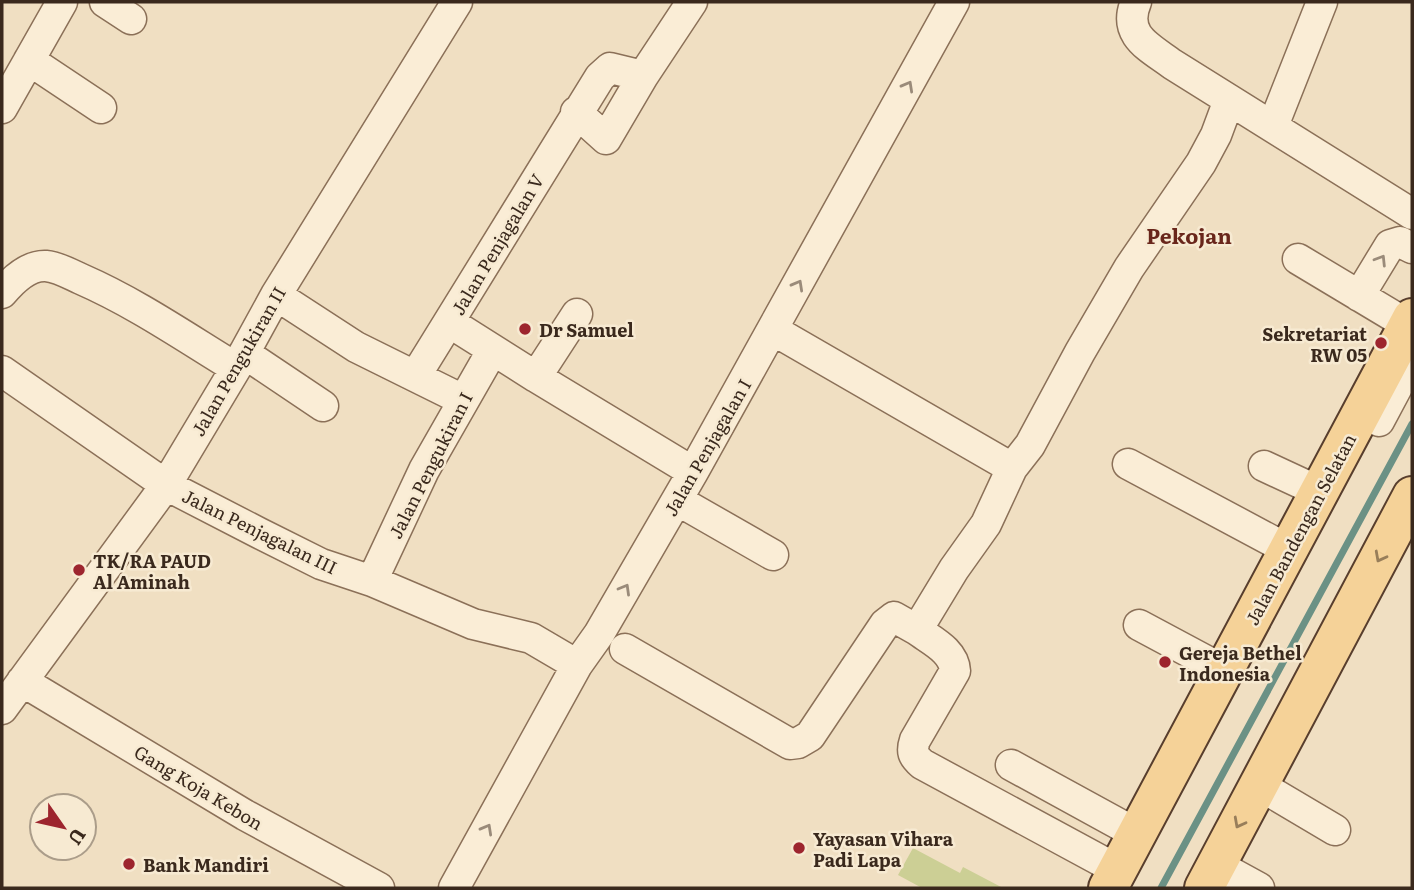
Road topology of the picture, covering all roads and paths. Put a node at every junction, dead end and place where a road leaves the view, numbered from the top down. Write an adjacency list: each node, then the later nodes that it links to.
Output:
1 (62, 2): 9 (street)
2 (105, 2): 8 (street)
3 (457, 2): 20 (street, Jalan Pengukiran II)
4 (692, 2): 10 (street)
5 (954, 2): 24 (street, Jalan Penjagalan I, one-way to 5)
6 (1136, 2): 11 (street)
7 (1322, 2): 15 (street)
8 (131, 19)
9 (29, 60): 12 (street); 13 (street)
10 (643, 76): 14 (street, Jalan Penjagalan V); 14 (street)
11 (1228, 100): 15 (street); 34 (street)
12 (2, 108)
13 (101, 108)
14 (576, 112): 23 (street, Jalan Penjagalan V)
15 (1273, 126): 16 (street)
16 (1412, 214)
17 (1412, 248): 21 (street, one-way to 17)
18 (1298, 259): 21 (street)
19 (2, 293): 27 (street)
20 (276, 295): 27 (street, Jalan Pengukiran II); 29 (street)
21 (1359, 296): 25 (street)
22 (577, 314): 30 (street)
23 (449, 322): 26 (street); 29 (street, Jalan Penjagalan V)
24 (773, 330): 34 (street); 36 (street, Jalan Penjagalan I)
25 (1411, 334): 38 (main road, Jalan Bandengan Selatan); 56 (street)
26 (492, 351): 30 (street); 31 (street, Jalan Pengukiran I)
27 (240, 361): 32 (street); 37 (street, Jalan Pengukiran II)
28 (2, 370): 37 (street, Jalan Penjagalan III)
29 (416, 375): 31 (street)
30 (536, 377): 36 (street)
31 (463, 400): 43 (street, Jalan Pengukiran I)
32 (323, 405)
33 (1128, 464): 41 (street)
34 (1012, 468): 45 (street)
35 (1263, 470): 38 (street)
36 (694, 472): 40 (street, Jalan Penjagalan I)
37 (166, 485): 43 (street, Jalan Penjagalan III); 49 (street, Jalan Pengukiran II)
38 (1318, 496): 41 (main road, Jalan Bandengan Selatan)
39 (1412, 496): 52 (main road, one-way to 52)
40 (677, 500): 42 (street); 46 (street, Jalan Penjagalan I, one-way to 40)
41 (1289, 550): 48 (main road, Jalan Bandengan Selatan)
42 (773, 555)
43 (372, 581): 47 (street, Jalan Penjagalan III)
44 (1139, 625): 48 (street)
45 (917, 630): 46 (street); 56 (street)
46 (612, 641): 47 (street, Jalan Penjagalan I)
47 (577, 665): 58 (street, Jalan Penjagalan I, one-way to 47)
48 (1225, 671): 54 (main road, Jalan Bandengan Selatan)
49 (22, 681): 50 (street, Jalan Pengukiran II); 57 (street, Gang Koja Kebon)
50 (2, 709)
51 (1011, 765): 54 (street)
52 (1259, 785): 53 (street); 55 (main road, one-way to 55)
53 (1335, 830)
54 (1137, 834): 56 (main road, Jalan Bandengan Selatan)
55 (1211, 877): 59 (street)
56 (1117, 882)
57 (379, 888)
58 (454, 888)
59 (1259, 888)

